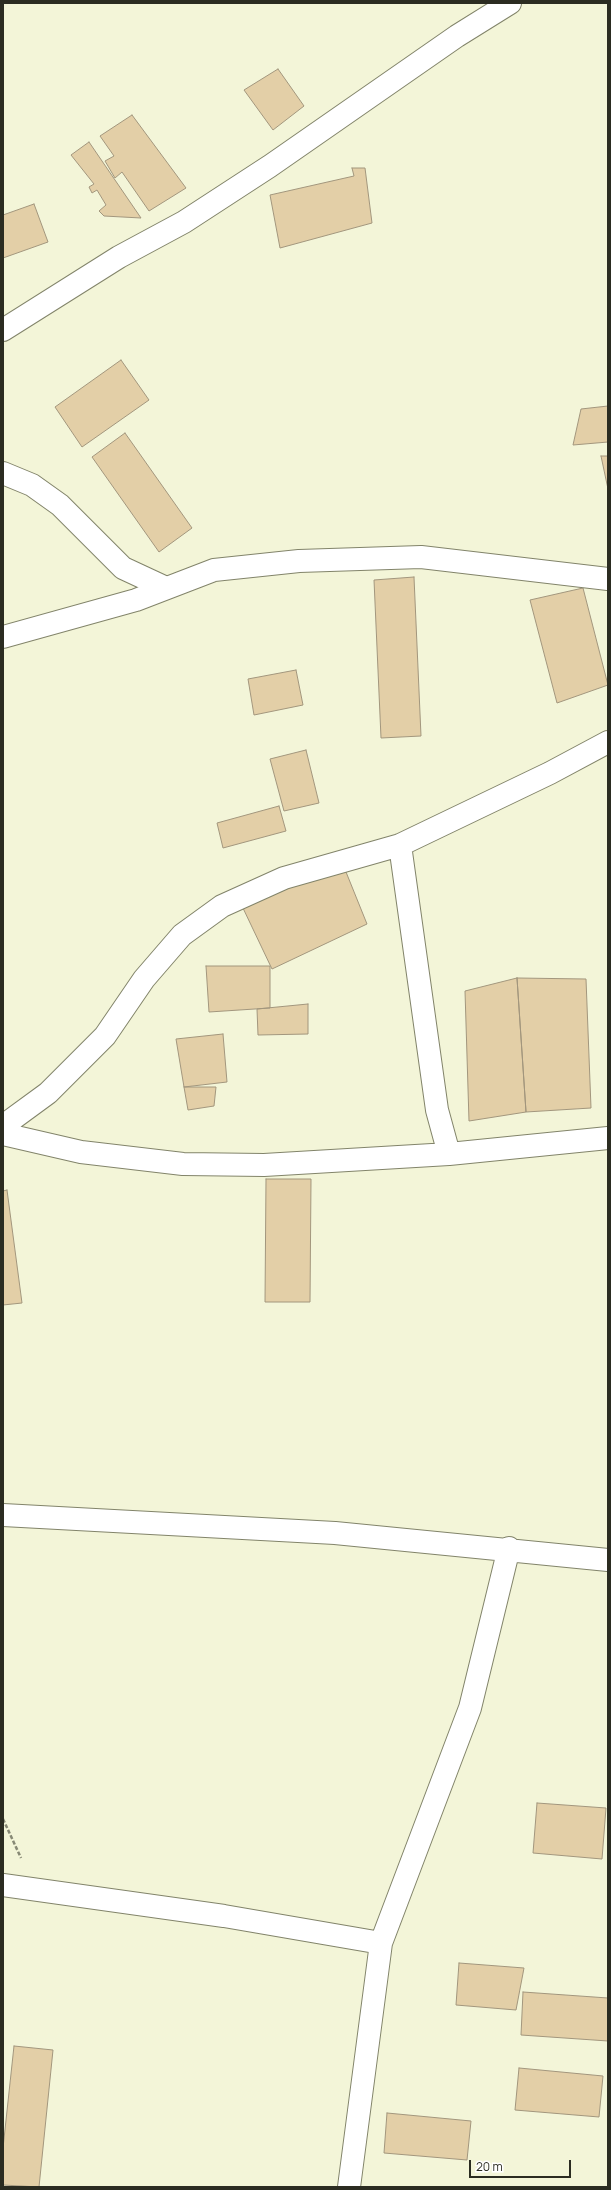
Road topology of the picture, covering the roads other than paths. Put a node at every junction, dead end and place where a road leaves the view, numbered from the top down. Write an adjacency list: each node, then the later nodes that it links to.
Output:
1 (510, 3): 2 (street)
2 (3, 330)
3 (3, 473): 5 (street)
4 (608, 579): 5 (street)
5 (166, 588): 6 (street)
6 (3, 637)
7 (608, 742): 8 (street)
8 (400, 845): 9 (street); 12 (street)
9 (3, 1126)
10 (3, 1134): 12 (street)
11 (608, 1138): 12 (street)
12 (449, 1154)
13 (3, 1515): 14 (street)
14 (508, 1548): 15 (street); 17 (street)
15 (608, 1560)
16 (3, 1885): 17 (street)
17 (381, 1943): 18 (street)
18 (349, 2187)

